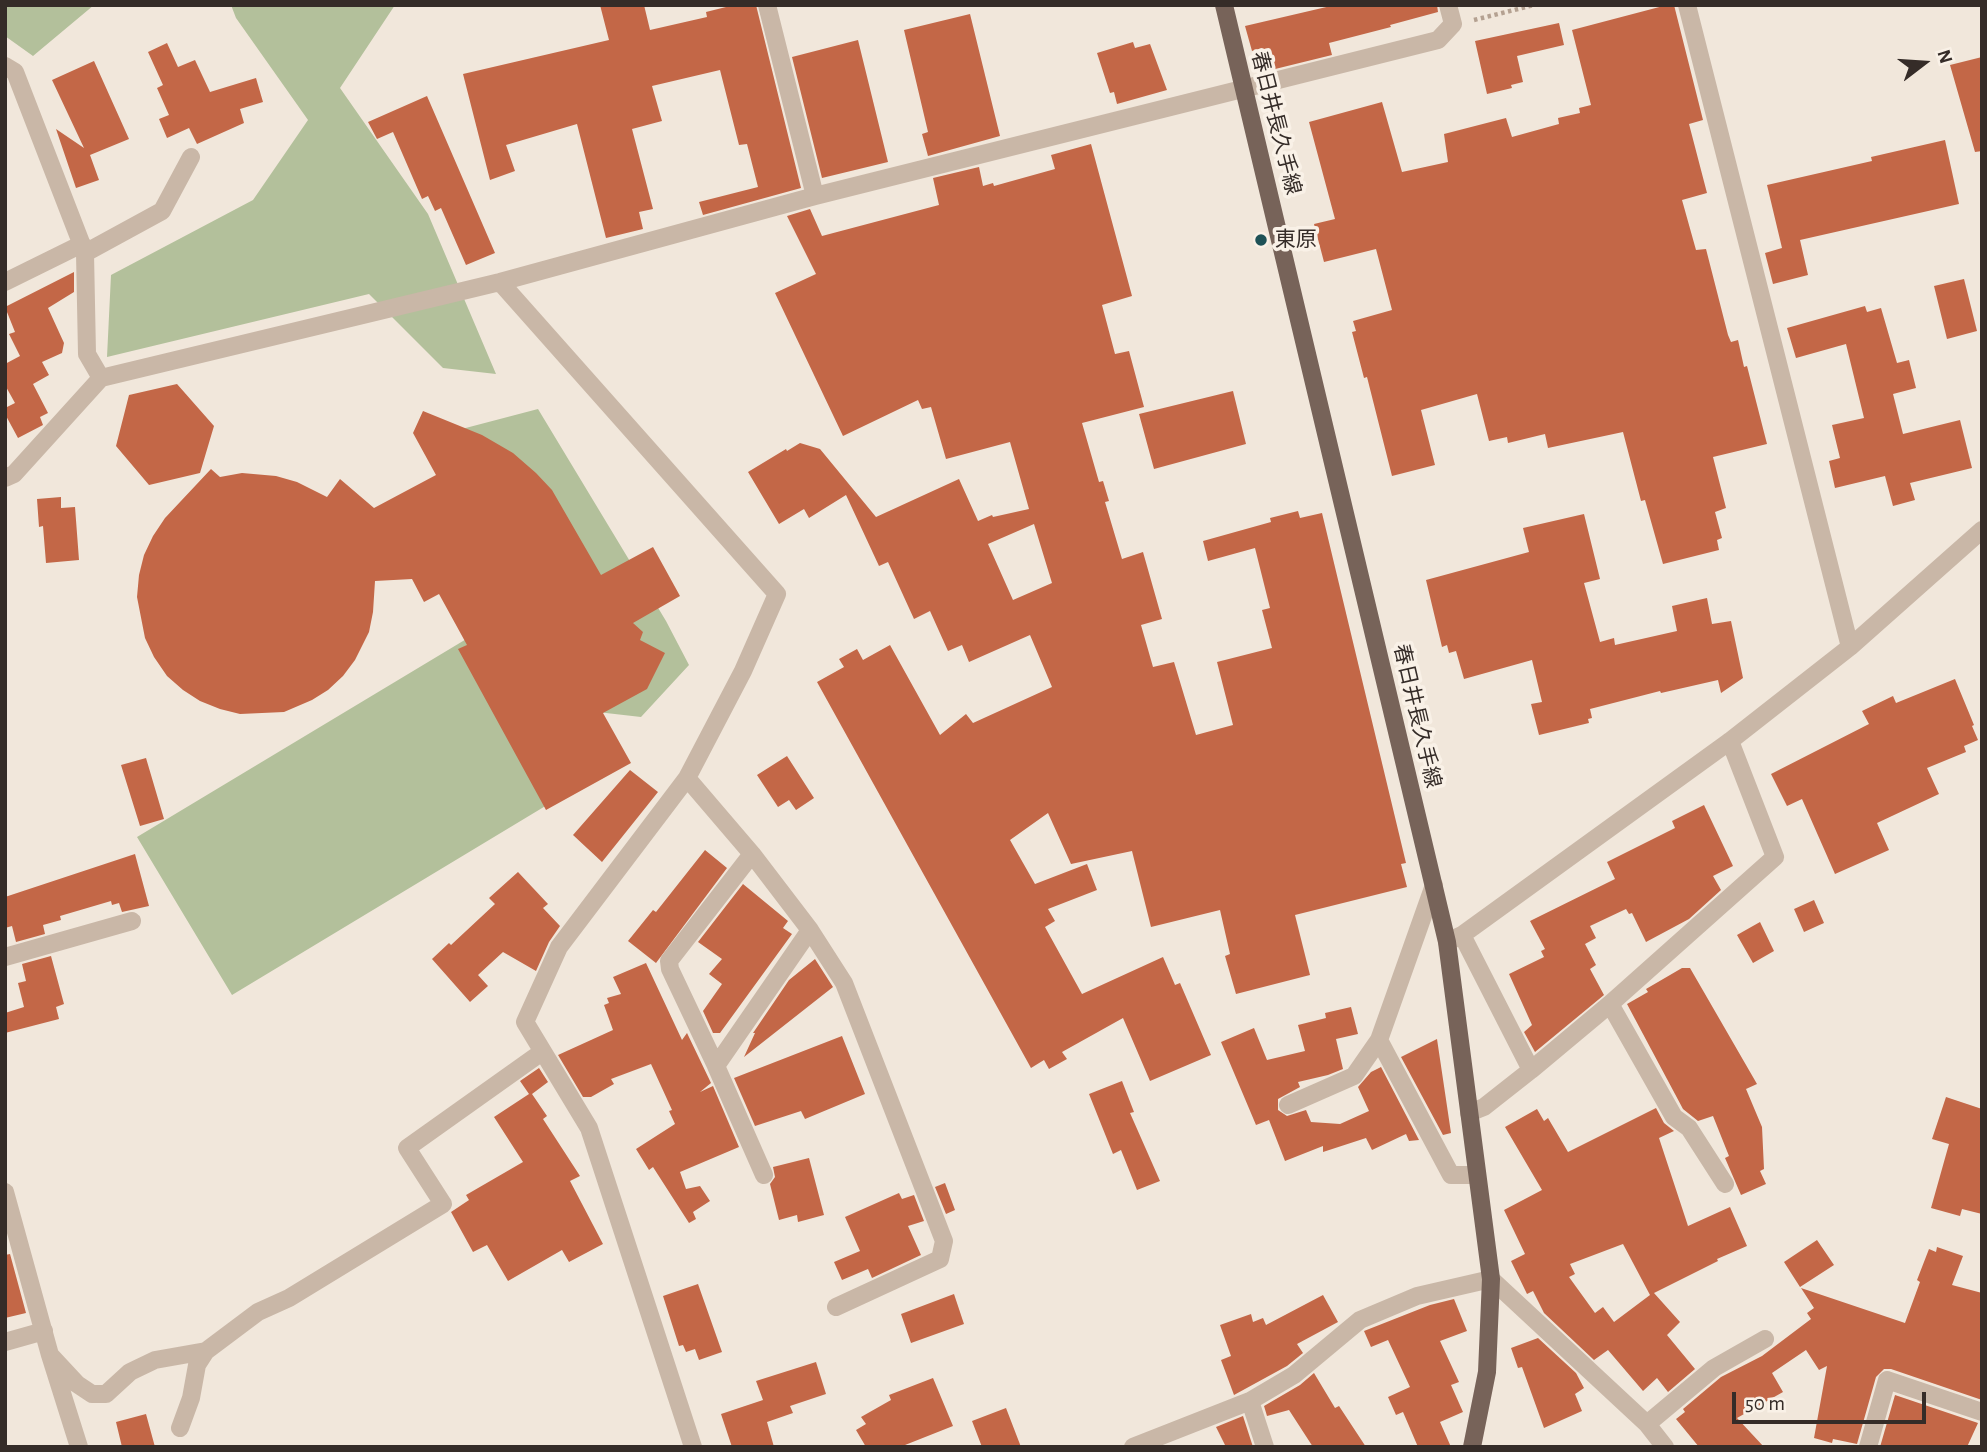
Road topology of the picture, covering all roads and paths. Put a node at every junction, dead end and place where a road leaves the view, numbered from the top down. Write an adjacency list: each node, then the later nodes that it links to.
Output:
1 (767, 5): 10 (street)
2 (1224, 5): 8 (main road, 春日井長久手線)
3 (1448, 5): 6 (street)
4 (1534, 5): 6 (path)
5 (1687, 5): 17 (street)
6 (1453, 24): 8 (street)
7 (5, 65): 11 (street)
8 (1245, 89): 10 (street); 21 (main road, 春日井長久手線)
9 (191, 157): 11 (street)
10 (815, 196): 13 (street)
11 (84, 249): 12 (street); 14 (street)
12 (5, 282)
13 (500, 282): 14 (street); 19 (street)
14 (101, 378): 15 (street)
15 (5, 478)
16 (1982, 530): 17 (street)
17 (1850, 648): 18 (street)
18 (1730, 741): 24 (street); 26 (street)
19 (687, 778): 20 (street); 28 (street)
20 (752, 855): 23 (street); 29 (street)
21 (1434, 885): 24 (main road, 春日井長久手線); 27 (street)
22 (132, 921): 25 (street)
23 (810, 930): 29 (street); 38 (street)
24 (1454, 939): 30 (street); 32 (main road, 春日井長久手線)
25 (5, 957)
26 (1610, 1003): 30 (street); 35 (street)
27 (1379, 1040): 31 (street); 34 (street)
28 (542, 1052): 42 (street); 49 (street)
29 (716, 1066): 33 (street)
30 (1531, 1070): 32 (street)
31 (1287, 1105)
32 (1469, 1114): 34 (main road, 春日井長久手線)
33 (764, 1175)
34 (1477, 1175): 37 (main road, 春日井長久手線)
35 (1725, 1184)
36 (5, 1192): 39 (street)
37 (1491, 1279): 44 (street); 46 (street); 52 (main road, 春日井長久手線)
38 (836, 1307)
39 (44, 1331): 41 (street); 43 (street)
40 (1765, 1339): 46 (street)
41 (5, 1342)
42 (206, 1351): 43 (street); 47 (street)
43 (50, 1355): 48 (street)
44 (1250, 1401): 50 (street); 51 (street)
45 (1982, 1412): 54 (street)
46 (1647, 1424): 53 (street)
47 (180, 1428)
48 (79, 1447)
49 (693, 1447)
50 (1133, 1447)
51 (1265, 1447)
52 (1472, 1447)
53 (1665, 1447)
54 (1868, 1447)

